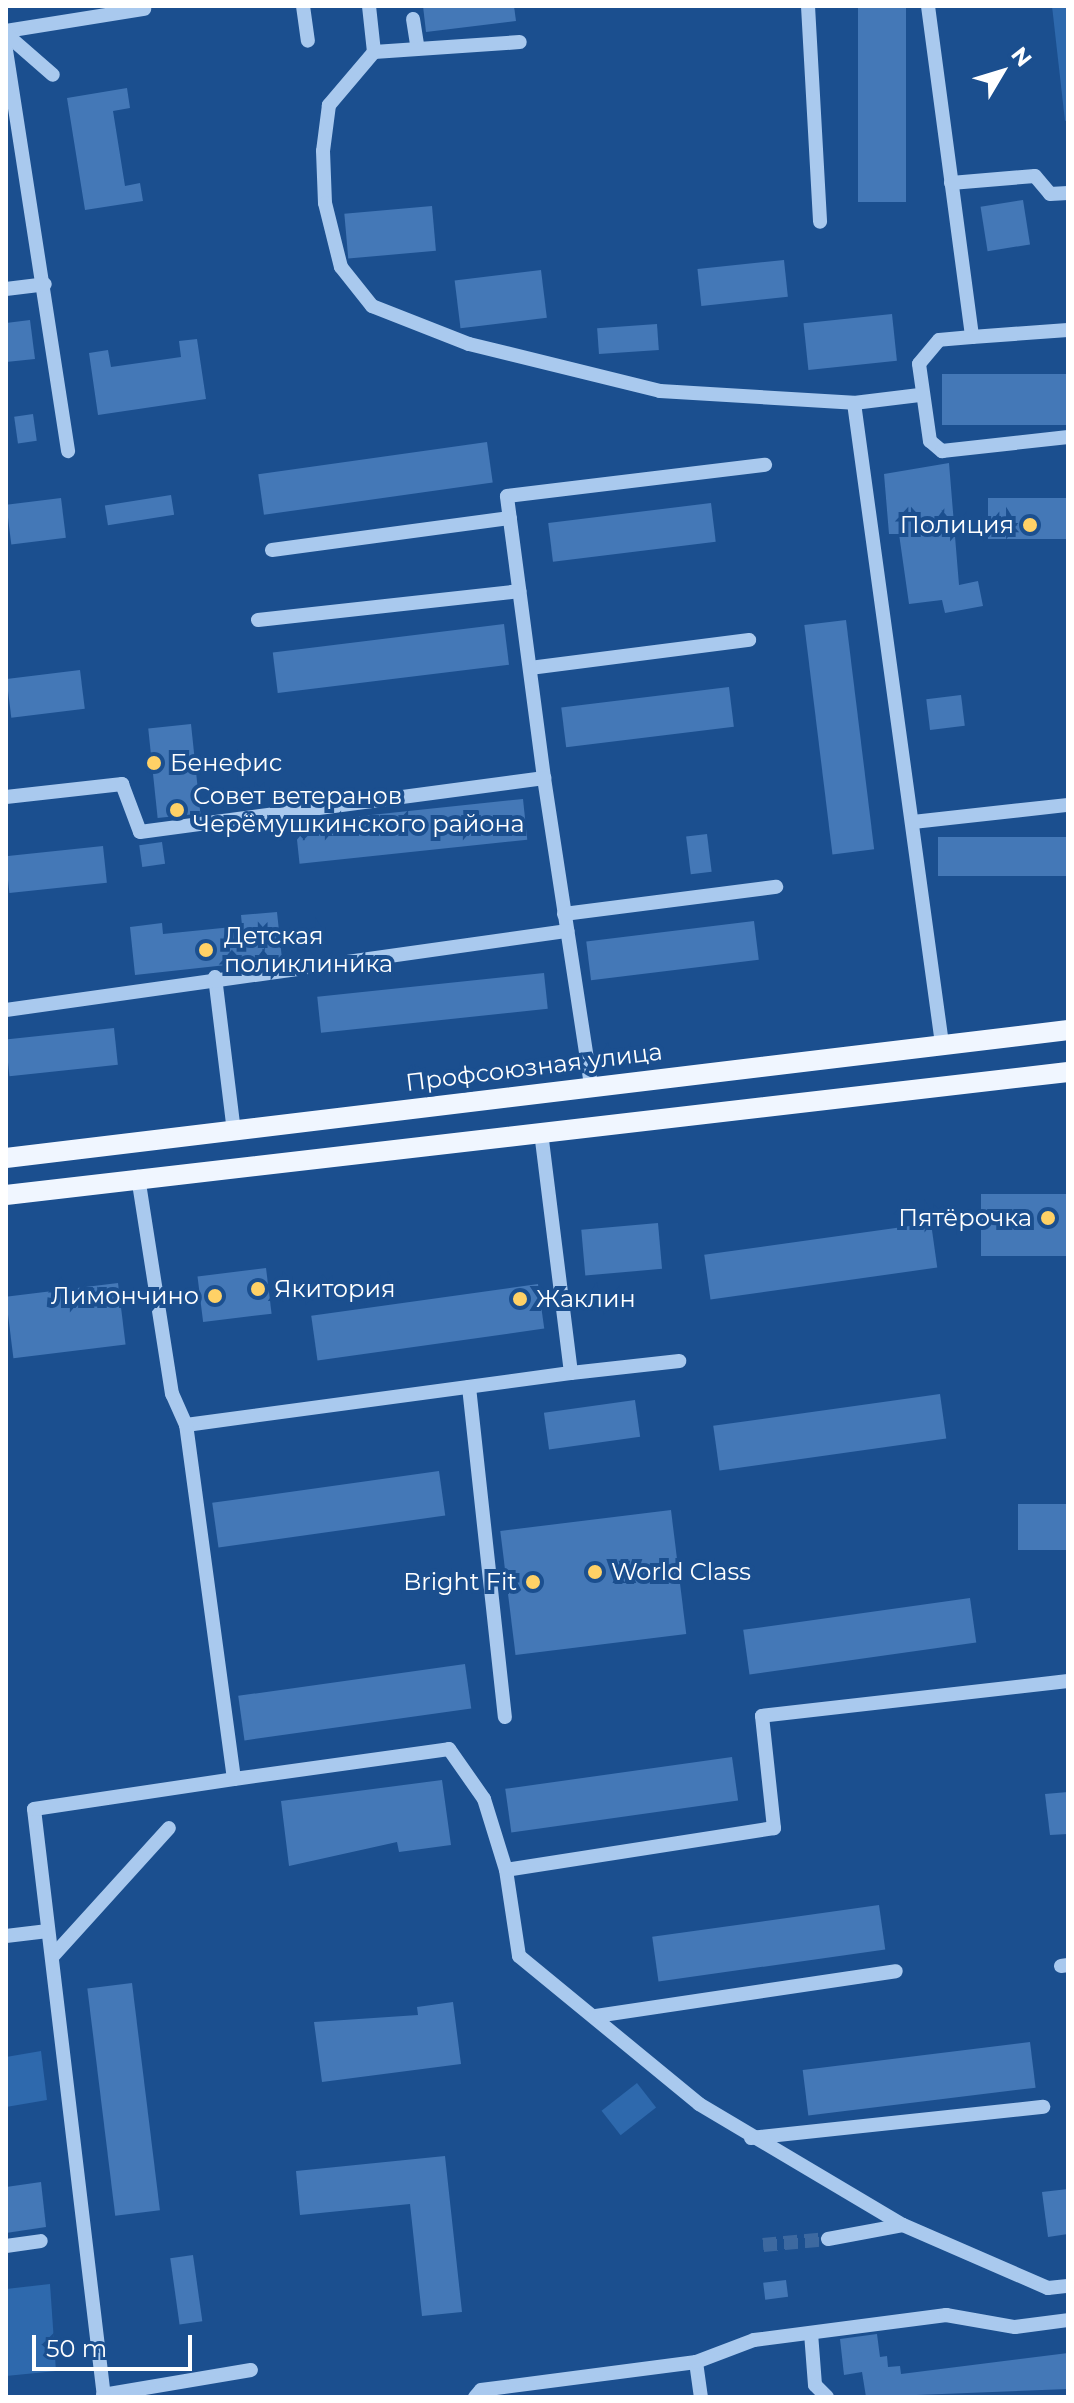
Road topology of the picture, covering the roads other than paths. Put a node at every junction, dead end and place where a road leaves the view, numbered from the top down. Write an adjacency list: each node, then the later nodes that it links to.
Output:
1 (303, 6): 8 (lane)
2 (369, 6): 12 (lane)
3 (808, 6): 16 (lane)
4 (928, 6): 14 (lane)
5 (144, 9): 7 (lane)
6 (413, 19): 10 (lane)
7 (6, 33): 13 (lane)
8 (308, 41)
9 (520, 42): 10 (lane)
10 (418, 49): 12 (lane)
11 (6, 50): 17 (lane)
12 (374, 52): 22 (lane)
13 (53, 75)
14 (951, 183): 15 (lane); 20 (lane)
15 (1068, 193)
16 (820, 222)
17 (45, 284): 18 (lane); 24 (lane)
18 (6, 289)
19 (1068, 330): 20 (lane)
20 (972, 337): 21 (lane)
21 (920, 395): 22 (lane); 23 (lane)
22 (854, 403): 35 (lane)
23 (1068, 437)
24 (68, 451)
25 (765, 465): 26 (lane)
26 (510, 518): 27 (lane); 28 (lane)
27 (272, 550)
28 (519, 591): 29 (lane); 31 (lane)
29 (258, 620)
30 (749, 640): 31 (lane)
31 (530, 668): 32 (lane)
32 (544, 778): 33 (lane); 37 (lane)
33 (6, 797)
34 (1068, 805): 35 (lane)
35 (913, 822): 42 (lane)
36 (776, 887): 37 (lane)
37 (564, 914): 38 (lane)
38 (567, 931): 39 (lane); 44 (lane)
39 (215, 977): 40 (lane); 45 (lane)
40 (6, 1010)
41 (1068, 1030): 42 (main road, Профсоюзная улица)
42 (942, 1044): 44 (main road, Профсоюзная улица)
43 (1068, 1072): 46 (main road)
44 (591, 1085): 45 (main road, Профсоюзная улица)
45 (234, 1132): 47 (main road, Профсоюзная улица)
46 (541, 1133): 48 (main road); 51 (lane)
47 (6, 1158)
48 (138, 1177): 49 (main road); 53 (lane)
49 (6, 1195)
50 (679, 1361): 51 (lane)
51 (571, 1373): 52 (lane)
52 (469, 1387): 53 (lane); 55 (lane)
53 (186, 1425): 56 (lane)
54 (1068, 1681): 58 (lane)
55 (505, 1717)
56 (234, 1779): 58 (lane); 59 (lane)
57 (169, 1828): 61 (lane)
58 (506, 1870): 63 (lane)
59 (48, 1931): 60 (lane); 61 (lane)
60 (6, 1936)
61 (52, 1957): 75 (lane)
62 (896, 1971): 63 (lane)
63 (596, 2016): 65 (lane)
64 (1043, 2107): 65 (lane)
65 (750, 2138): 66 (lane)
66 (903, 2225): 67 (lane); 70 (lane)
67 (828, 2239)
68 (41, 2241): 69 (lane)
69 (6, 2246)
70 (1068, 2286)
71 (1068, 2320): 72 (lane)
72 (811, 2333): 73 (lane); 78 (lane)
73 (696, 2362): 76 (lane); 77 (lane)
74 (251, 2370): 75 (lane)
75 (104, 2396)
76 (475, 2397)
77 (701, 2397)
78 (827, 2397)

